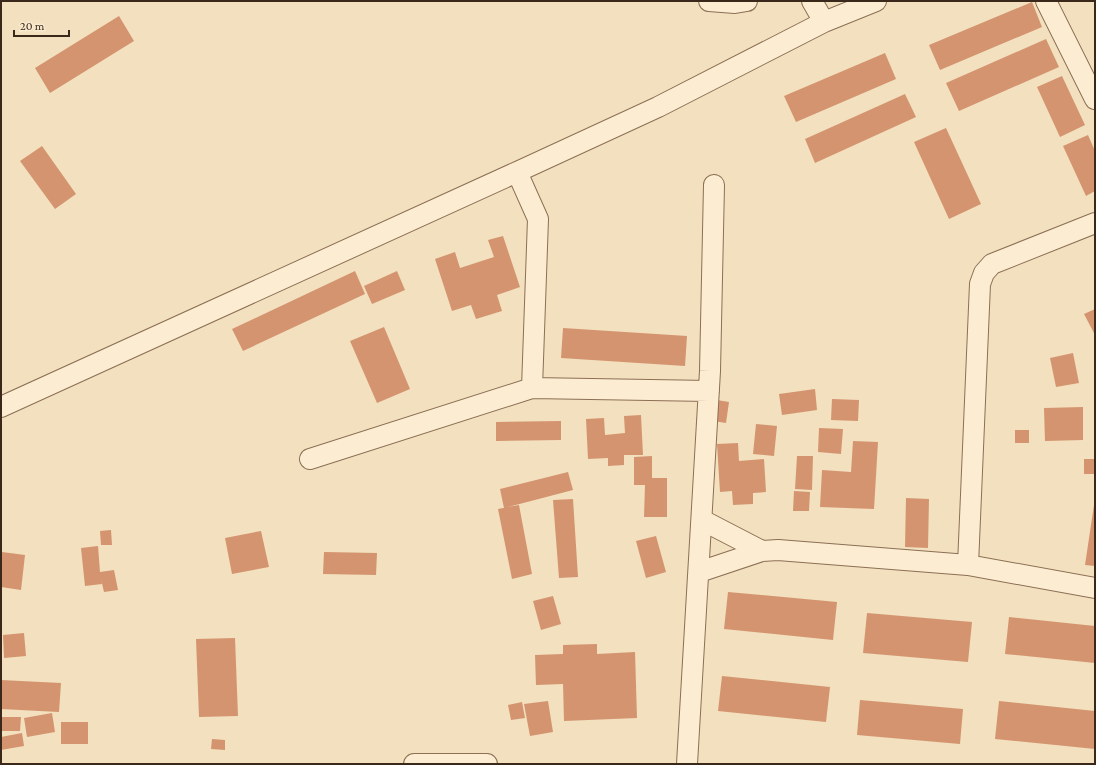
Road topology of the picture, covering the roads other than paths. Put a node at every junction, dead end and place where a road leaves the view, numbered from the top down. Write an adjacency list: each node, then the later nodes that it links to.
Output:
1 (709, 1): 2 (street)
2 (747, 1)
3 (812, 1): 6 (street)
4 (876, 1): 6 (street)
5 (1046, 1): 7 (street)
6 (824, 22): 8 (street)
7 (1095, 99)
8 (517, 172): 11 (street); 13 (street)
9 (714, 185): 12 (street)
10 (1095, 223): 17 (street)
11 (532, 388): 12 (street); 14 (street)
12 (709, 391): 15 (street)
13 (1, 407)
14 (310, 459)
15 (702, 520): 16 (street); 18 (street)
16 (762, 551): 17 (street); 18 (street)
17 (968, 565): 19 (street)
18 (699, 572): 22 (street)
19 (1095, 588)
20 (414, 764): 21 (street)
21 (486, 764)
22 (687, 764)

